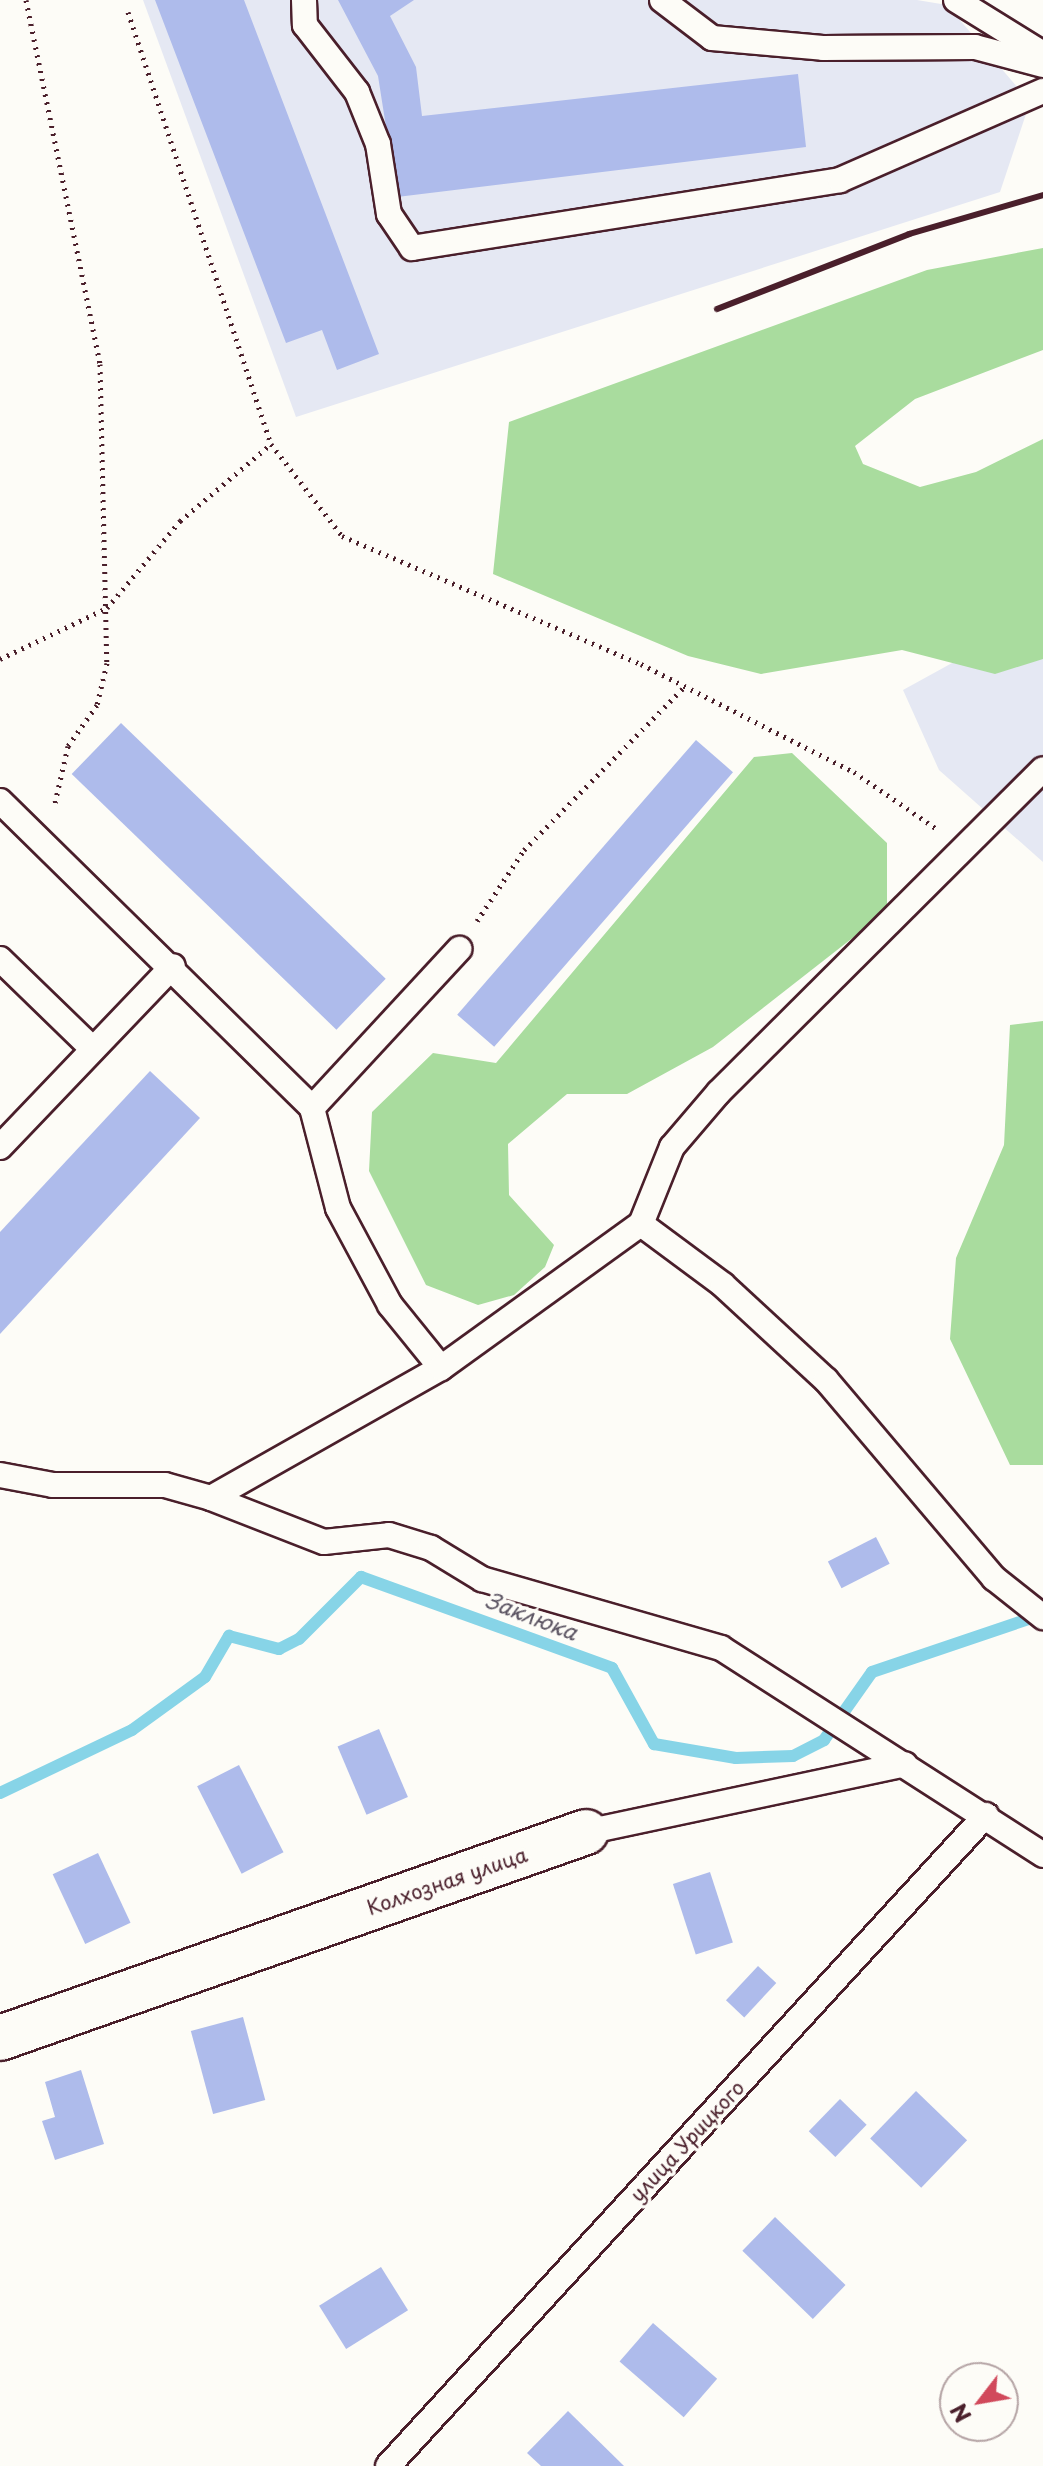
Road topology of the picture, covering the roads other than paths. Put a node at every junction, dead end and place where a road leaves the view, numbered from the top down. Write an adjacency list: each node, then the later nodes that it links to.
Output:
1 (304, 0): 6 (lane)
2 (662, 0): 5 (lane)
3 (956, 0): 4 (lane)
4 (1043, 54)
5 (1043, 65)
6 (1043, 91)
7 (1043, 769): 15 (lane)
8 (0, 801): 11 (lane)
9 (459, 949): 13 (lane)
10 (0, 959): 12 (lane)
11 (173, 966): 12 (lane); 13 (lane)
12 (93, 1049): 14 (lane)
13 (312, 1108): 16 (lane)
14 (0, 1147)
15 (641, 1224): 16 (lane); 19 (lane)
16 (441, 1368): 18 (lane)
17 (0, 1475): 18 (lane)
18 (211, 1498): 20 (lane)
19 (1043, 1617)
20 (905, 1764): 21 (lane); 22 (lane, Колхозная улица)
21 (986, 1815): 23 (lane); 25 (lane, улица Урицкого)
22 (586, 1832): 24 (street, Колхозная улица)
23 (1043, 1855)
24 (0, 2038)
25 (388, 2466)

